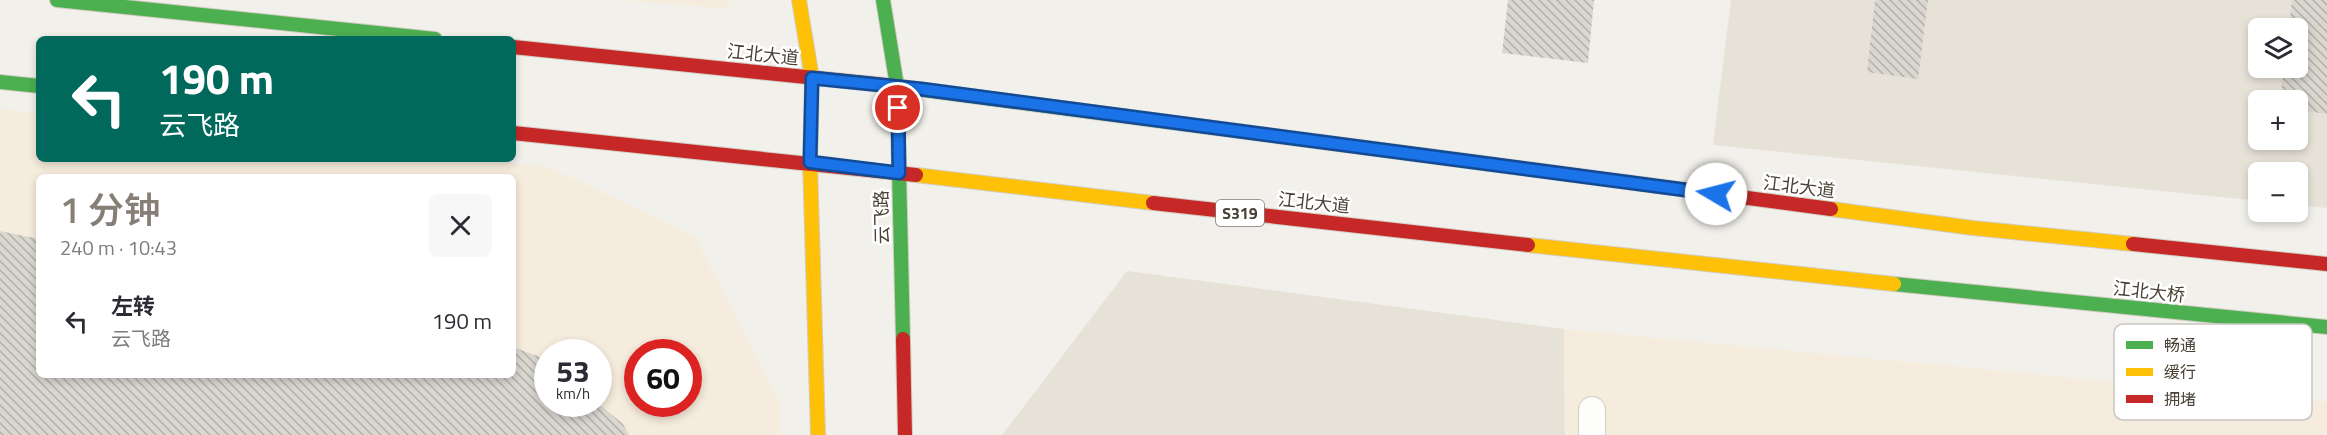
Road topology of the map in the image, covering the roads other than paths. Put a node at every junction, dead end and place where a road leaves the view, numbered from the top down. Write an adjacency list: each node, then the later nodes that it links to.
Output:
1 (57, 0): 4 (main road)
2 (799, 0): 6 (main road)
3 (883, 0): 9 (main road, 云飞路)
4 (406, 36)
5 (516, 47): 6 (main road, 江北大道)
6 (812, 78): 9 (main road, 江北大道); 11 (main road)
7 (0, 82): 8 (main road)
8 (36, 86)
9 (897, 86): 12 (main road, 云飞路); 13 (main road, 江北大道)
10 (516, 133): 11 (main road, 江北大道 / S319)
11 (810, 162): 12 (main road, 江北大道 / S319); 19 (main road)
12 (899, 173): 14 (main road, 江北大道 / S319); 20 (main road, 云飞路)
13 (2327, 264)
14 (1968, 292): 15 (main road, 江北大桥)
15 (2296, 324)
16 (2312, 326): 17 (main road, 江北大桥)
17 (2327, 327)
18 (1592, 410): 21 (street)
19 (818, 435)
20 (905, 435)
21 (1592, 435)

